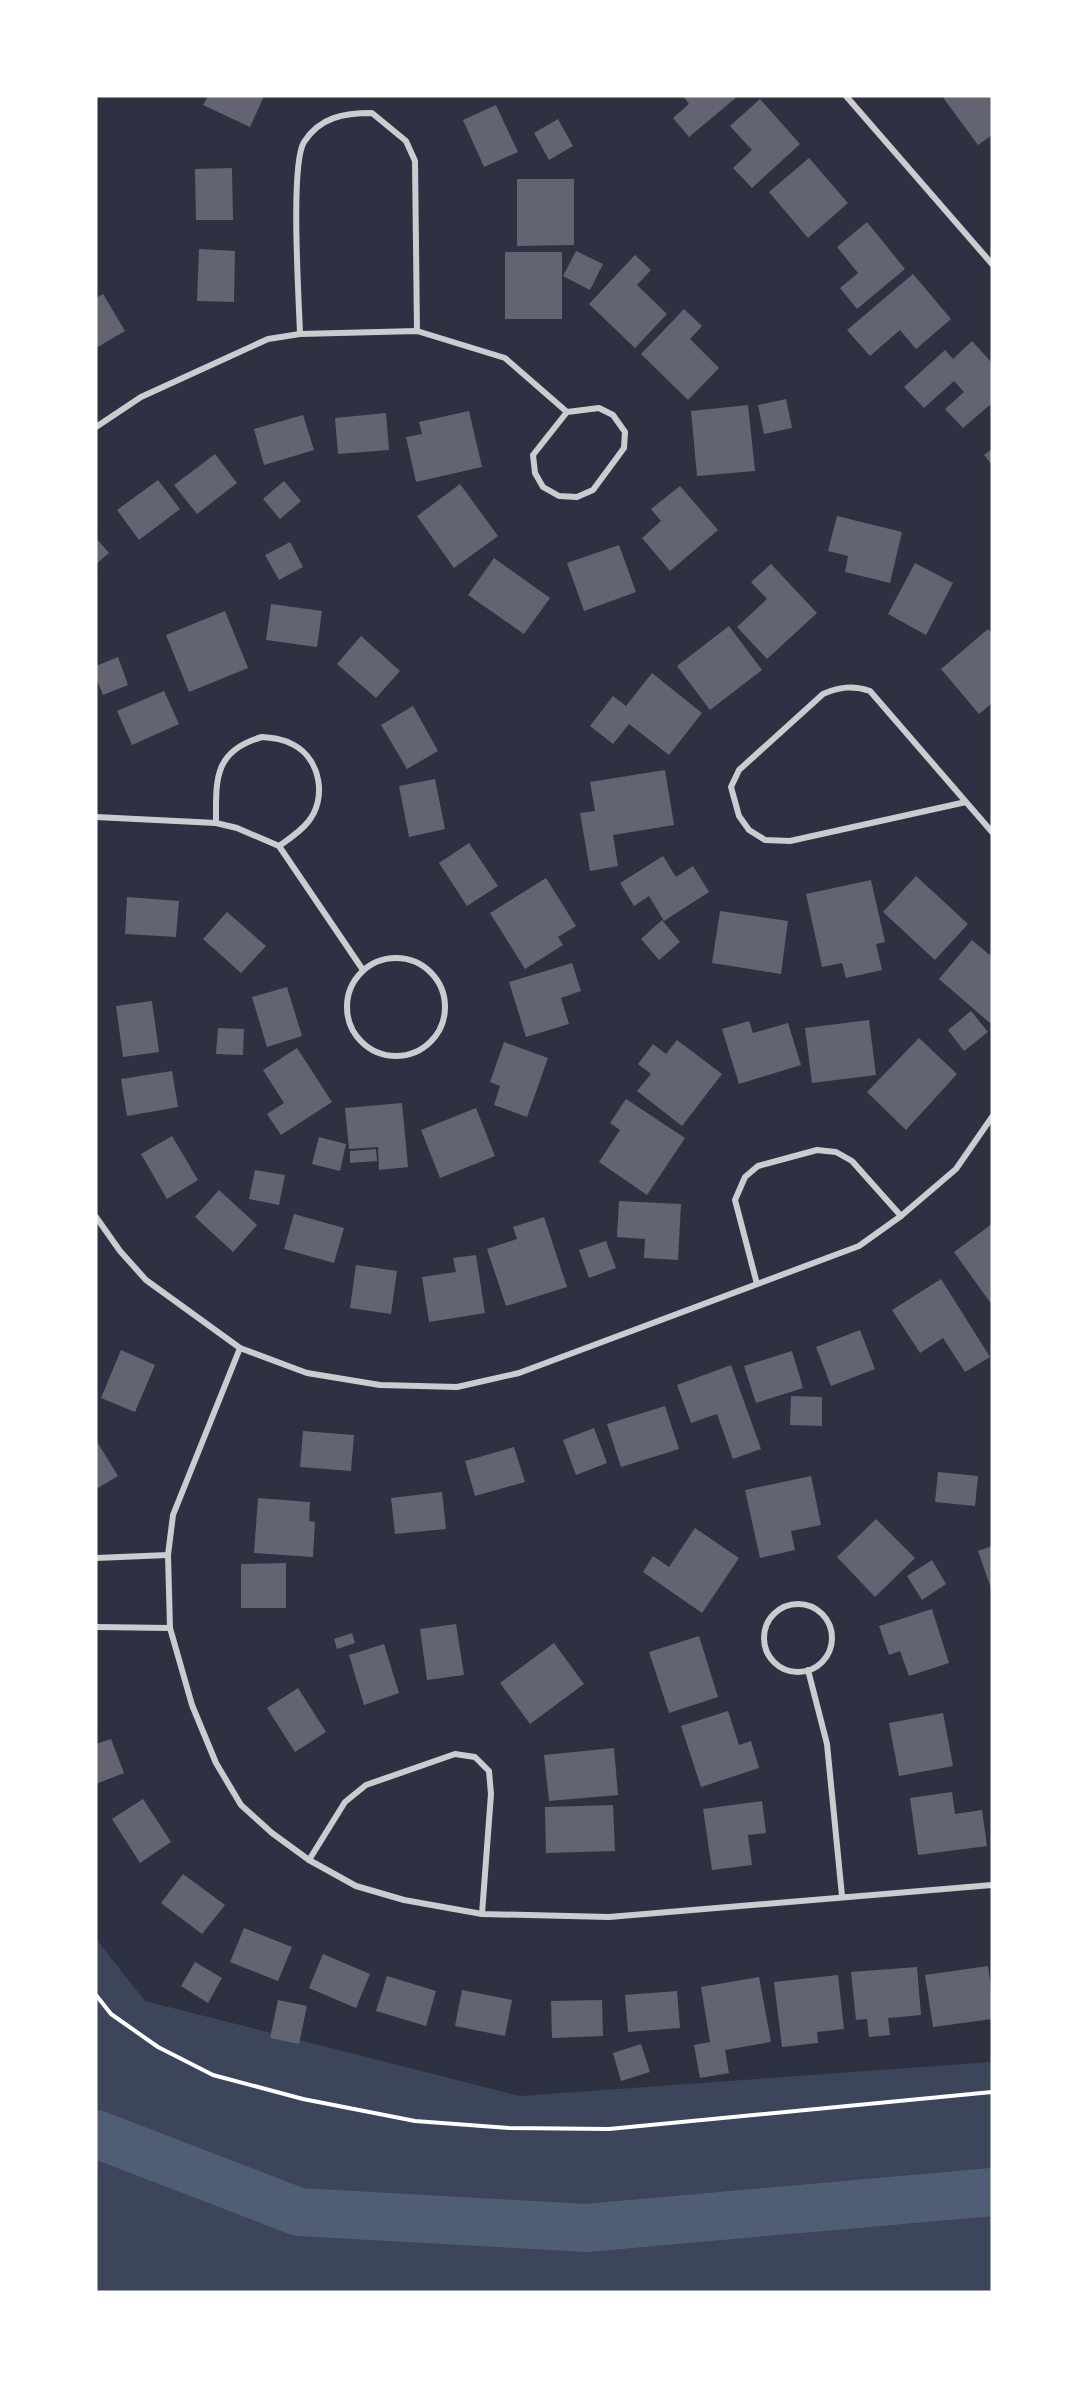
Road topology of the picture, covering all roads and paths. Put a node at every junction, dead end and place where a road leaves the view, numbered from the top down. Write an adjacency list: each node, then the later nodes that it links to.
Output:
1 (846, 96): 2 (street)
2 (992, 264)
3 (417, 331): 4 (street); 4 (street); 5 (street)
4 (300, 334): 6 (street)
5 (567, 412): 5 (street)
6 (96, 427)
7 (966, 802): 7 (street); 10 (street)
8 (96, 817): 9 (street)
9 (216, 823): 11 (street); 11 (street)
10 (992, 832)
11 (279, 846): 12 (street)
12 (363, 970): 12 (street)
13 (992, 1117): 14 (street)
14 (901, 1216): 16 (street); 16 (street)
15 (96, 1217): 17 (street)
16 (757, 1284): 17 (street)
17 (240, 1348): 18 (street)
18 (168, 1555): 19 (street); 21 (street)
19 (96, 1558)
20 (96, 1627): 21 (street)
21 (170, 1628): 23 (street)
22 (808, 1670): 22 (street); 25 (street)
23 (309, 1860): 26 (street); 26 (street)
24 (992, 1885): 25 (street)
25 (842, 1896): 26 (street)
26 (482, 1914)
27 (96, 1995): 28 (path)
28 (992, 2092)

